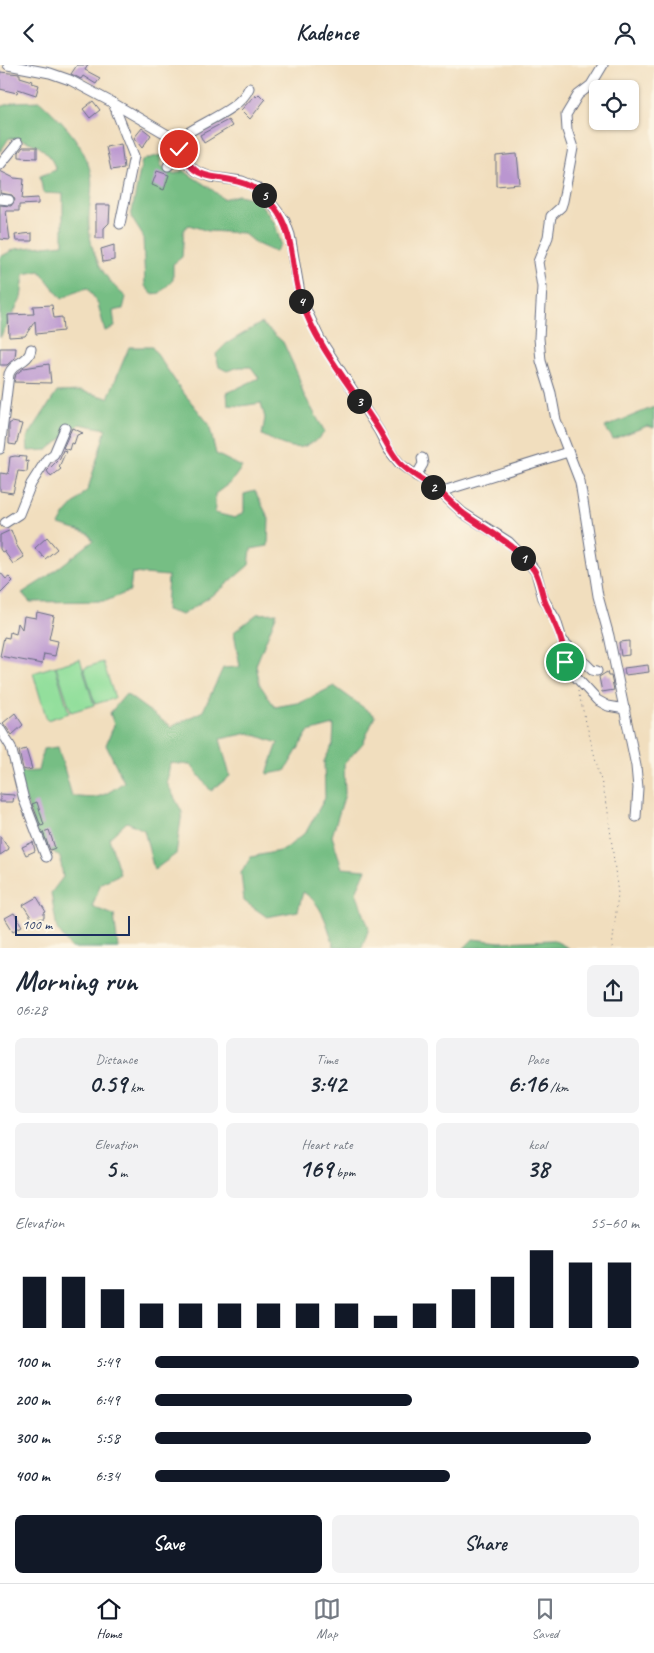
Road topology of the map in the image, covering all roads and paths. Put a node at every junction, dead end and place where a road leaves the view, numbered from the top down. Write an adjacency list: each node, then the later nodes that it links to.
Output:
1 (8, 65): 4 (street)
2 (603, 65): 13 (street)
3 (249, 88): 6 (street)
4 (113, 103): 6 (street); 9 (street)
5 (18, 143): 7 (street)
6 (177, 146): 8 (street); 15 (street)
7 (0, 165)
8 (168, 166)
9 (120, 224)
10 (31, 349): 12 (street)
11 (65, 428): 17 (street)
12 (0, 449)
13 (568, 452): 16 (street); 22 (street)
14 (422, 458): 15 (street)
15 (416, 476): 16 (street)
16 (440, 492): 19 (street)
17 (3, 523): 18 (street)
18 (16, 523)
19 (562, 641): 20 (street); 21 (street)
20 (597, 671)
21 (574, 675): 22 (street); 26 (path)
22 (625, 709): 24 (street)
23 (0, 729): 25 (street)
24 (636, 817)
25 (46, 857)
26 (612, 948)

